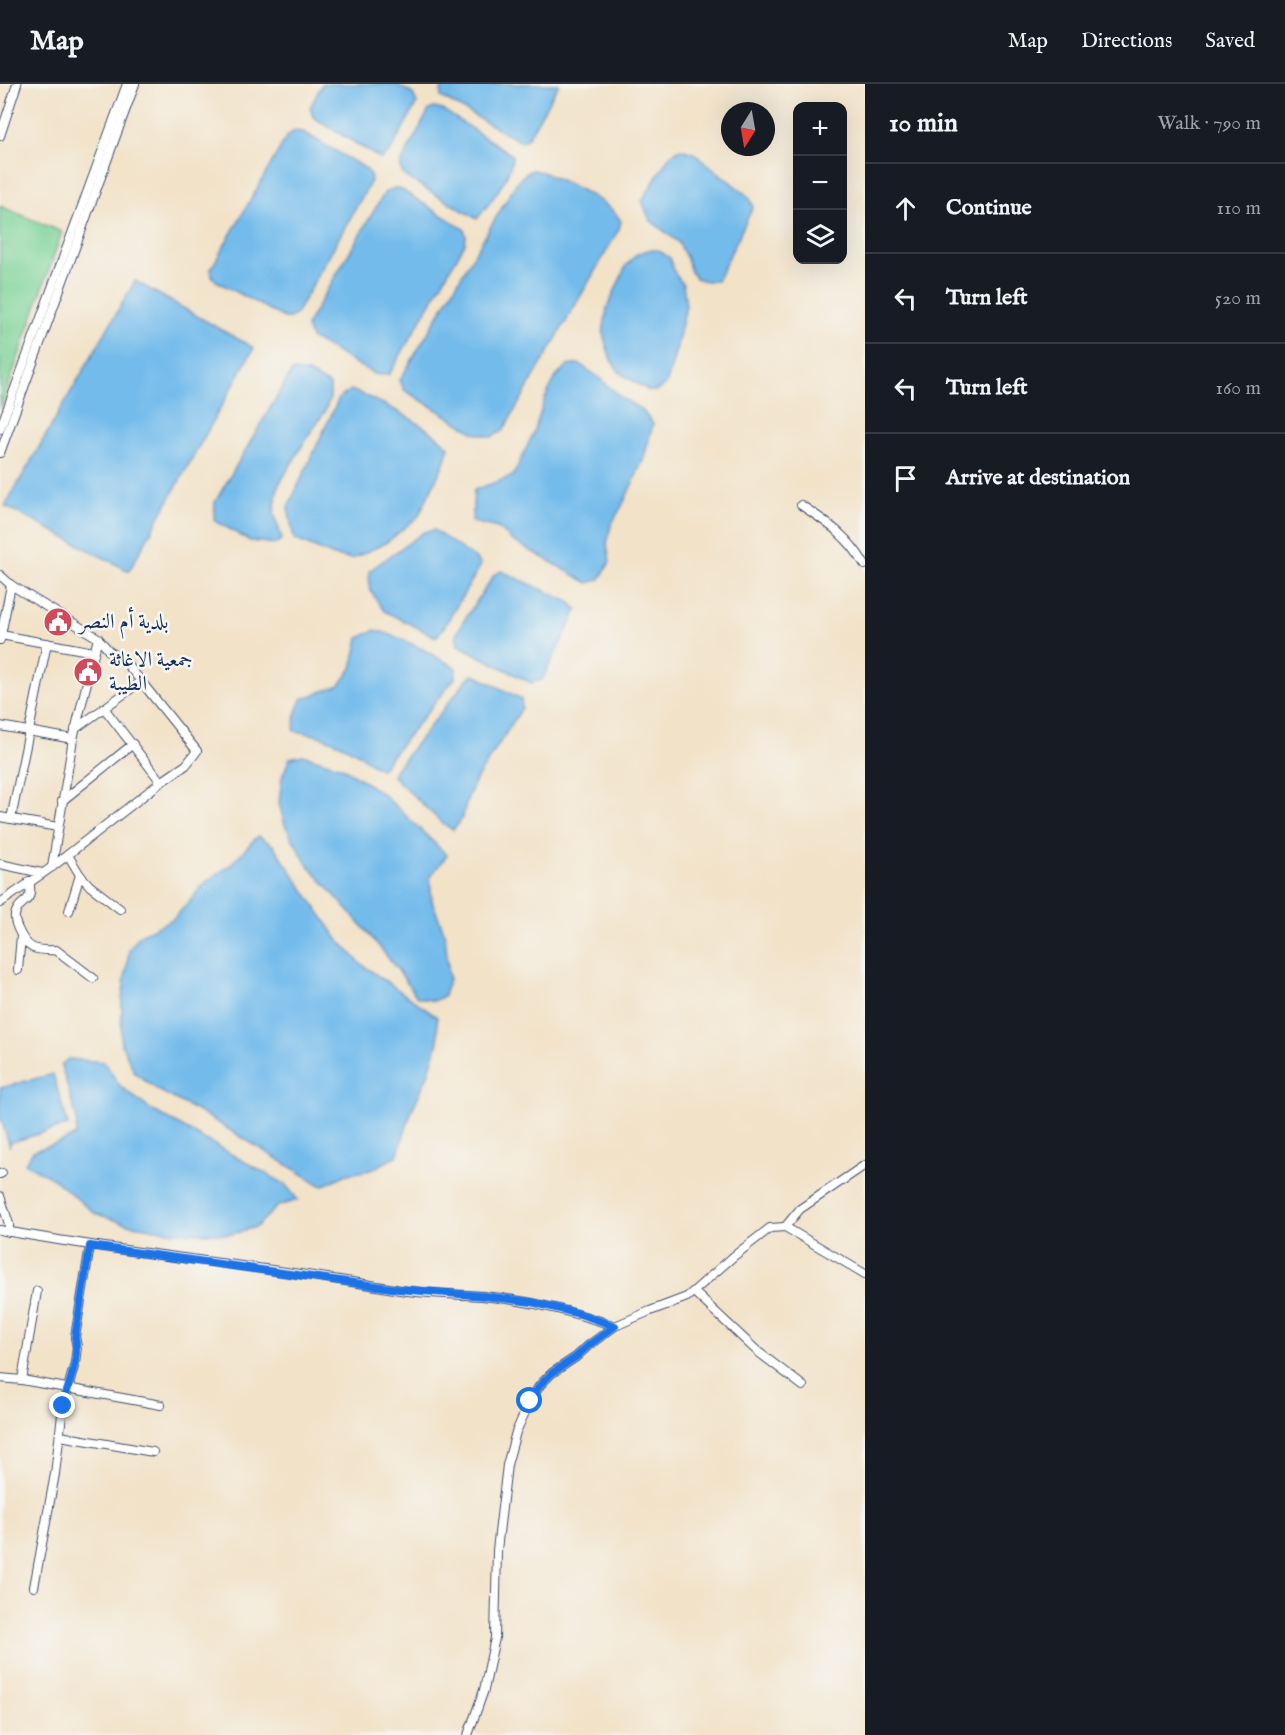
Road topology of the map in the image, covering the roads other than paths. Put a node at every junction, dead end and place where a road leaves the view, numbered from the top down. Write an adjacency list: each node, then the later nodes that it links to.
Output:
1 (17, 84): 4 (street)
2 (127, 84): 5 (street)
3 (135, 84): 6 (street)
4 (0, 136)
5 (0, 429)
6 (0, 453)
7 (801, 505): 8 (street)
8 (865, 566)
9 (1, 577): 10 (street)
10 (11, 585): 11 (street); 12 (street)
11 (1, 633): 13 (street)
12 (98, 638): 14 (street); 15 (street)
13 (47, 643): 14 (street); 19 (street)
14 (94, 652): 18 (street)
15 (142, 681): 16 (street); 22 (street)
16 (104, 708): 18 (street); 21 (street)
17 (0, 726): 19 (street)
18 (75, 729): 20 (street)
19 (30, 731): 20 (street); 25 (street)
20 (73, 739): 23 (street)
21 (133, 744): 22 (street); 23 (street)
22 (161, 782): 27 (street)
23 (62, 801): 26 (street)
24 (0, 816): 25 (street)
25 (10, 819): 26 (street)
26 (58, 828): 29 (street)
27 (68, 855): 29 (street); 31 (street)
28 (0, 864): 30 (street)
29 (52, 867): 30 (street)
30 (42, 873): 32 (street)
31 (80, 875): 34 (street); 35 (street)
32 (29, 881): 33 (street); 36 (street)
33 (0, 903)
34 (120, 909)
35 (69, 911)
36 (21, 936): 37 (street); 38 (street)
37 (18, 970)
38 (93, 978)
39 (865, 1165): 41 (street)
40 (0, 1196): 43 (street)
41 (784, 1227): 45 (street); 47 (street)
42 (0, 1230): 43 (street)
43 (9, 1232): 44 (street)
44 (90, 1246): 48 (street); 52 (street)
45 (865, 1274)
46 (37, 1291): 50 (street)
47 (694, 1292): 48 (street); 51 (street)
48 (615, 1326): 57 (street)
49 (0, 1378): 50 (street)
50 (22, 1380): 52 (street)
51 (803, 1386)
52 (67, 1389): 53 (street); 54 (street)
53 (161, 1405)
54 (60, 1436): 55 (street); 56 (street)
55 (153, 1452)
56 (34, 1587)
57 (468, 1735)

